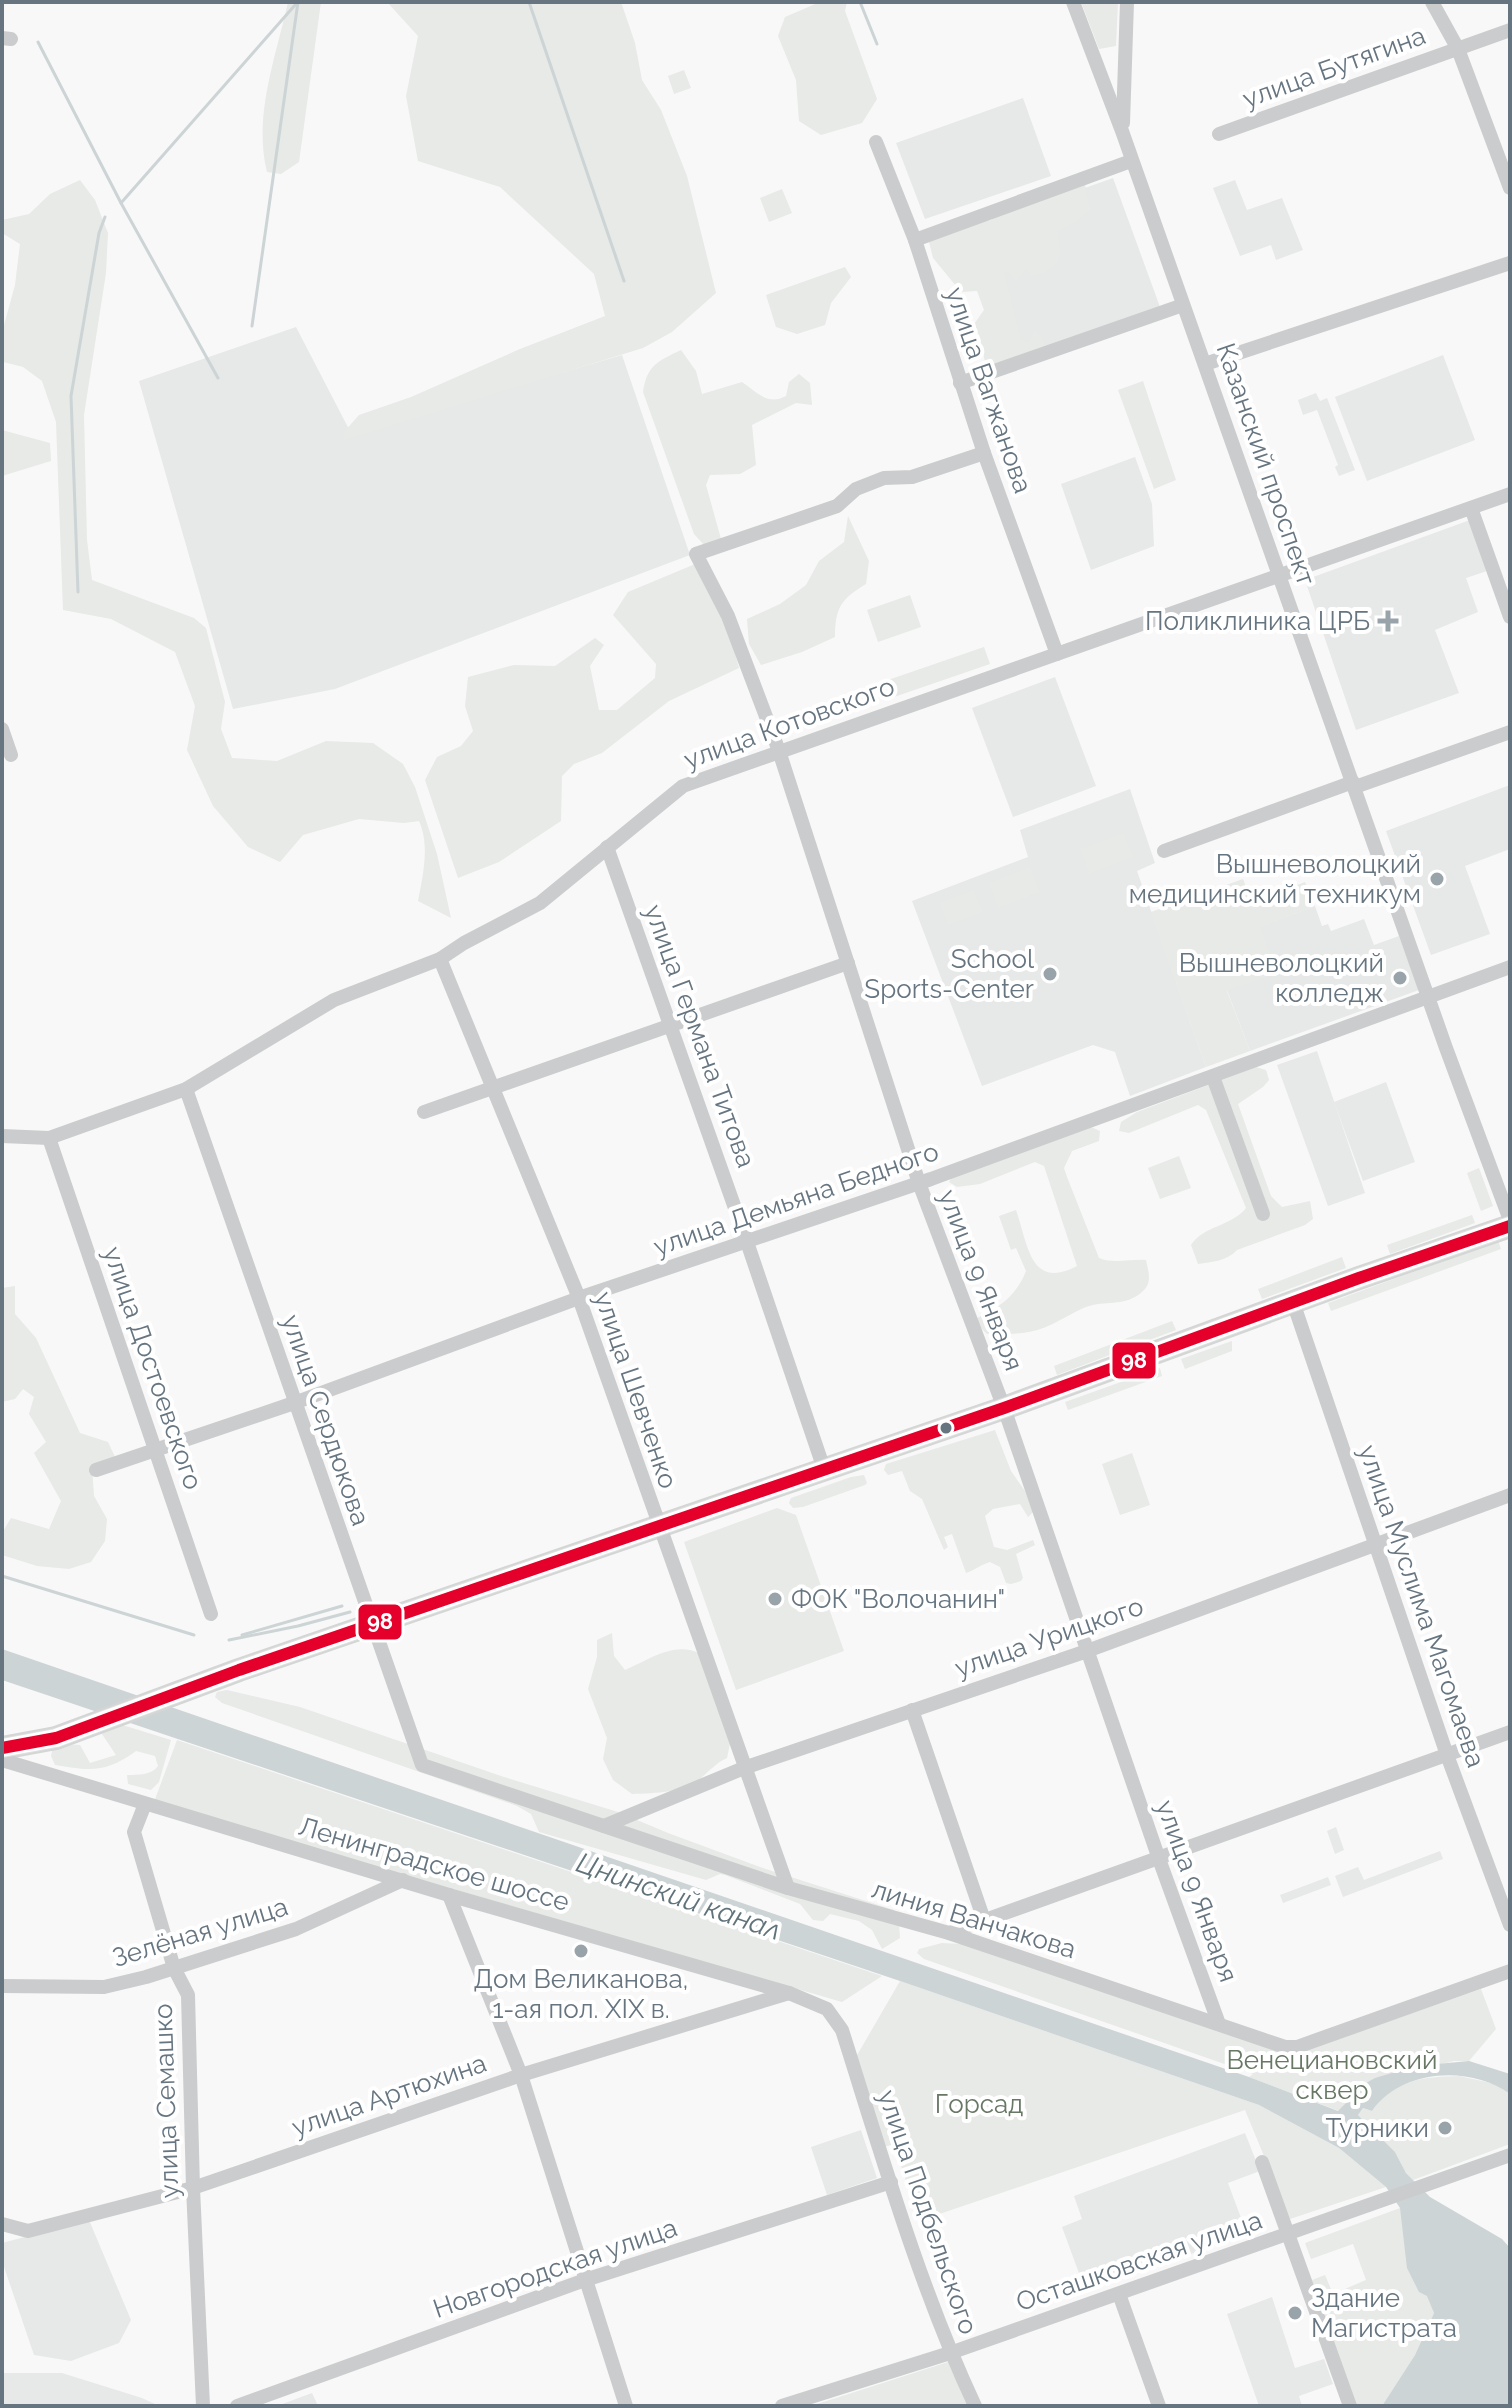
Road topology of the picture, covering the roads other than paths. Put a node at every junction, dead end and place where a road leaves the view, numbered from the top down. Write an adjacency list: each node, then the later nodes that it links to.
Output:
1 (1073, 2): 6 (street, Казанский проспект)
2 (1127, 2): 6 (street, Казанский проспект)
3 (1432, 2): 5 (street)
4 (1510, 30): 5 (street, улица Бутягина)
5 (1458, 49): 7 (street, улица Бутягина); 10 (street)
6 (1122, 131): 9 (street, Казанский проспект)
7 (1219, 134)
8 (876, 142): 11 (street, улица Вагжанова)
9 (1131, 161): 11 (street); 13 (street, Казанский проспект)
10 (1510, 188)
11 (915, 240): 15 (street, улица Вагжанова)
12 (1510, 263): 14 (street)
13 (1183, 305): 14 (street, Казанский проспект); 15 (street)
14 (1205, 364): 19 (street, Казанский проспект)
15 (960, 383): 16 (street, улица Вагжанова)
16 (984, 453): 21 (street, улица Вагжанова); 24 (street, улица 9 Января)
17 (1510, 494): 18 (street, улица Котовского)
18 (1471, 508): 19 (street, улица Котовского); 20 (street)
19 (1279, 575): 21 (street, улица Котовского); 26 (street, Казанский проспект)
20 (1510, 617)
21 (1057, 654): 24 (street, улица Котовского)
22 (2, 729): 25 (street)
23 (1510, 732): 26 (street)
24 (779, 751): 27 (street, улица Котовского); 30 (street, улица 9 Января)
25 (11, 755)
26 (1354, 785): 28 (street); 32 (street, Казанский проспект)
27 (607, 847): 29 (street, улица Котовского); 33 (street, улица Германа Титова)
28 (1164, 851)
29 (440, 959): 35 (street, улица Шевченко); 36 (street, улица Котовского)
30 (848, 963): 33 (street); 40 (street, улица 9 Января)
31 (1510, 967): 32 (street, улица Демьяна Бедного)
32 (1428, 996): 34 (street, улица Демьяна Бедного); 42 (street, Казанский проспект)
33 (670, 1026): 35 (street); 43 (street, улица Германа Титова)
34 (1213, 1077): 40 (street, улица Демьяна Бедного); 41 (street)
35 (492, 1086): 37 (street); 44 (street, улица Шевченко)
36 (186, 1089): 39 (street, улица Котовского); 46 (street, улица Сердюкова)
37 (424, 1112)
38 (2, 1136): 39 (street, улица Котовского)
39 (49, 1138): 48 (street, улица Достоевского)
40 (919, 1183): 43 (street, улица Демьяна Бедного); 47 (street, улица 9 Января)
41 (1263, 1214)
42 (1510, 1223): 45 (highway)
43 (747, 1242): 44 (street, улица Демьяна Бедного); 49 (street, улица Германа Титова)
44 (579, 1298): 46 (street, улица Демьяна Бедного); 52 (street, улица Шевченко)
45 (1293, 1302): 47 (highway); 53 (street, улица Муслима Магомаева)
46 (294, 1403): 48 (street, улица Демьяна Бедного); 55 (street, улица Сердюкова)
47 (1004, 1408): 49 (highway); 56 (street, улица 9 Января)
48 (155, 1448): 50 (street, улица Демьяна Бедного); 54 (street, улица Достоевского)
49 (824, 1469): 52 (highway)
50 (96, 1470)
51 (1510, 1495): 53 (street, улица Урицкого)
52 (660, 1526): 55 (highway); 64 (street, улица Шевченко)
53 (1375, 1543): 56 (street, улица Урицкого); 61 (street, улица Муслима Магомаева)
54 (211, 1614)
55 (373, 1623): 59 (highway); 63 (street, улица Сердюкова)
56 (1087, 1651): 57 (street, улица Урицкого); 68 (street, улица 9 Января)
57 (912, 1710): 64 (street, улица Урицкого); 72 (street)
58 (1510, 1732): 61 (street)
59 (33, 1744): 60 (highway); 65 (street)
60 (2, 1748)
61 (1447, 1755): 68 (street); 73 (street, улица Муслима Магомаева)
62 (2, 1760): 65 (street, Ленинградское шоссе)
63 (422, 1765): 67 (street, линия Ванчакова)
64 (744, 1768): 67 (street, улица Урицкого); 70 (street, улица Шевченко)
65 (34, 1770): 66 (street, Ленинградское шоссе)
66 (145, 1804): 69 (street, Ленинградское шоссе); 75 (street, улица Семашко)
67 (604, 1826): 70 (street, линия Ванчакова)
68 (1159, 1859): 72 (street); 79 (street, улица 9 Января)
69 (403, 1880): 71 (street, Ленинградское шоссе); 75 (street, Зелёная улица)
70 (788, 1888): 74 (street, линия Ванчакова)
71 (449, 1895): 78 (street, Ленинградское шоссе); 81 (street)
72 (984, 1920): 74 (street)
73 (1510, 1925)
74 (949, 1933): 79 (street, линия Ванчакова)
75 (174, 1968): 77 (street, Зелёная улица); 85 (street, улица Семашко)
76 (1510, 1971): 79 (street, линия Ванчакова)
77 (2, 1986)
78 (789, 1993): 80 (street, Ленинградское шоссе); 81 (street, улица Артюхина)
79 (1219, 2024)
80 (842, 2030): 84 (street, улица Подбельского)
81 (521, 2075): 85 (street, улица Артюхина); 88 (street)
82 (1510, 2155): 87 (street, Осташковская улица)
83 (1262, 2162): 87 (street)
84 (891, 2182): 88 (street, Новгородская улица); 90 (street, улица Подбельского)
85 (193, 2188): 86 (street, улица Артюхина); 91 (street, улица Семашко)
86 (2, 2224)
87 (1290, 2234): 89 (street, Осташковская улица); 97 (street)
88 (585, 2280): 92 (street, Новгородская улица); 93 (street)
89 (1119, 2294): 90 (street, Осташковская улица); 96 (street)
90 (950, 2353): 94 (street, Осташковская улица); 95 (street, улица Подбельского)
91 (203, 2406)
92 (237, 2406)
93 (626, 2406)
94 (782, 2406)
95 (975, 2406)
96 (1159, 2406)
97 (1350, 2406)

